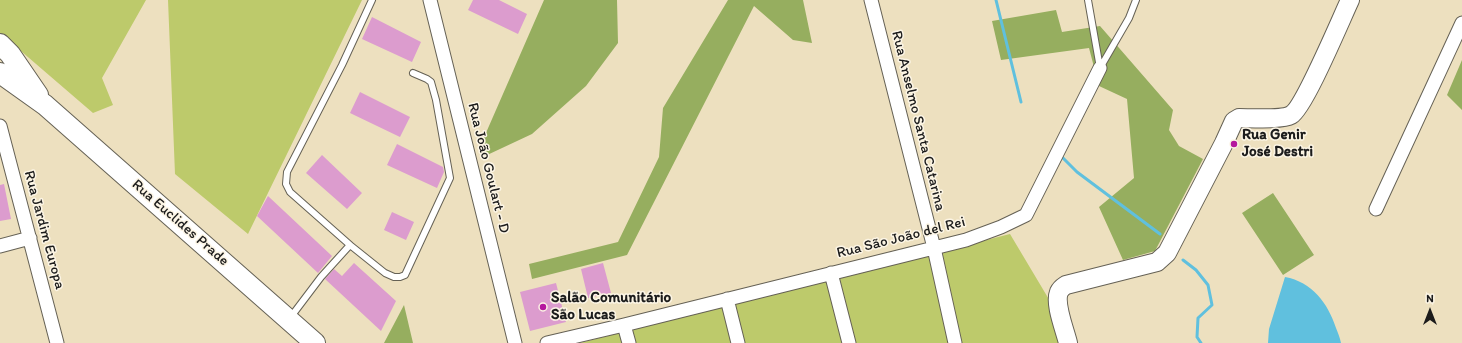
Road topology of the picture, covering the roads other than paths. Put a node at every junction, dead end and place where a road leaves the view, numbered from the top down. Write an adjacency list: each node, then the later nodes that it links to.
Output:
1 (372, 0): 16 (lane)
2 (430, 0): 25 (street, Rua João Goulart - D)
3 (871, 0): 18 (street, Rua Anselmo Santa Catarina)
4 (1088, 0): 9 (lane)
5 (1136, 0): 9 (lane, Rua São João del Rei)
6 (1350, 0): 31 (street)
7 (1462, 23): 14 (street)
8 (3, 56): 12 (main road, Rua Euclides Prade)
9 (1100, 68): 18 (street, Rua São João del Rei)
10 (0, 73): 12 (main road, Rua Euclides Prade)
11 (414, 73): 16 (lane)
12 (45, 105): 21 (main road, Rua Euclides Prade)
13 (0, 126): 15 (street, Rua Jardim Europa)
14 (1376, 209)
15 (30, 238): 17 (street); 23 (street, Rua Jardim Europa)
16 (350, 245): 21 (lane)
17 (0, 246)
18 (934, 248): 19 (street, Rua São João del Rei); 30 (street, Rua Anselmo Santa Catarina)
19 (831, 273): 20 (street, Rua São João del Rei); 29 (street)
20 (727, 299): 22 (street, Rua São João del Rei); 28 (street)
21 (289, 319): 24 (main road, Rua Euclides Prade)
22 (624, 325): 26 (street, Rua São João del Rei); 27 (street)
23 (57, 343)
24 (315, 343)
25 (515, 343)
26 (547, 343)
27 (628, 343)
28 (738, 343)
29 (849, 343)
30 (954, 343)
31 (1068, 343)

